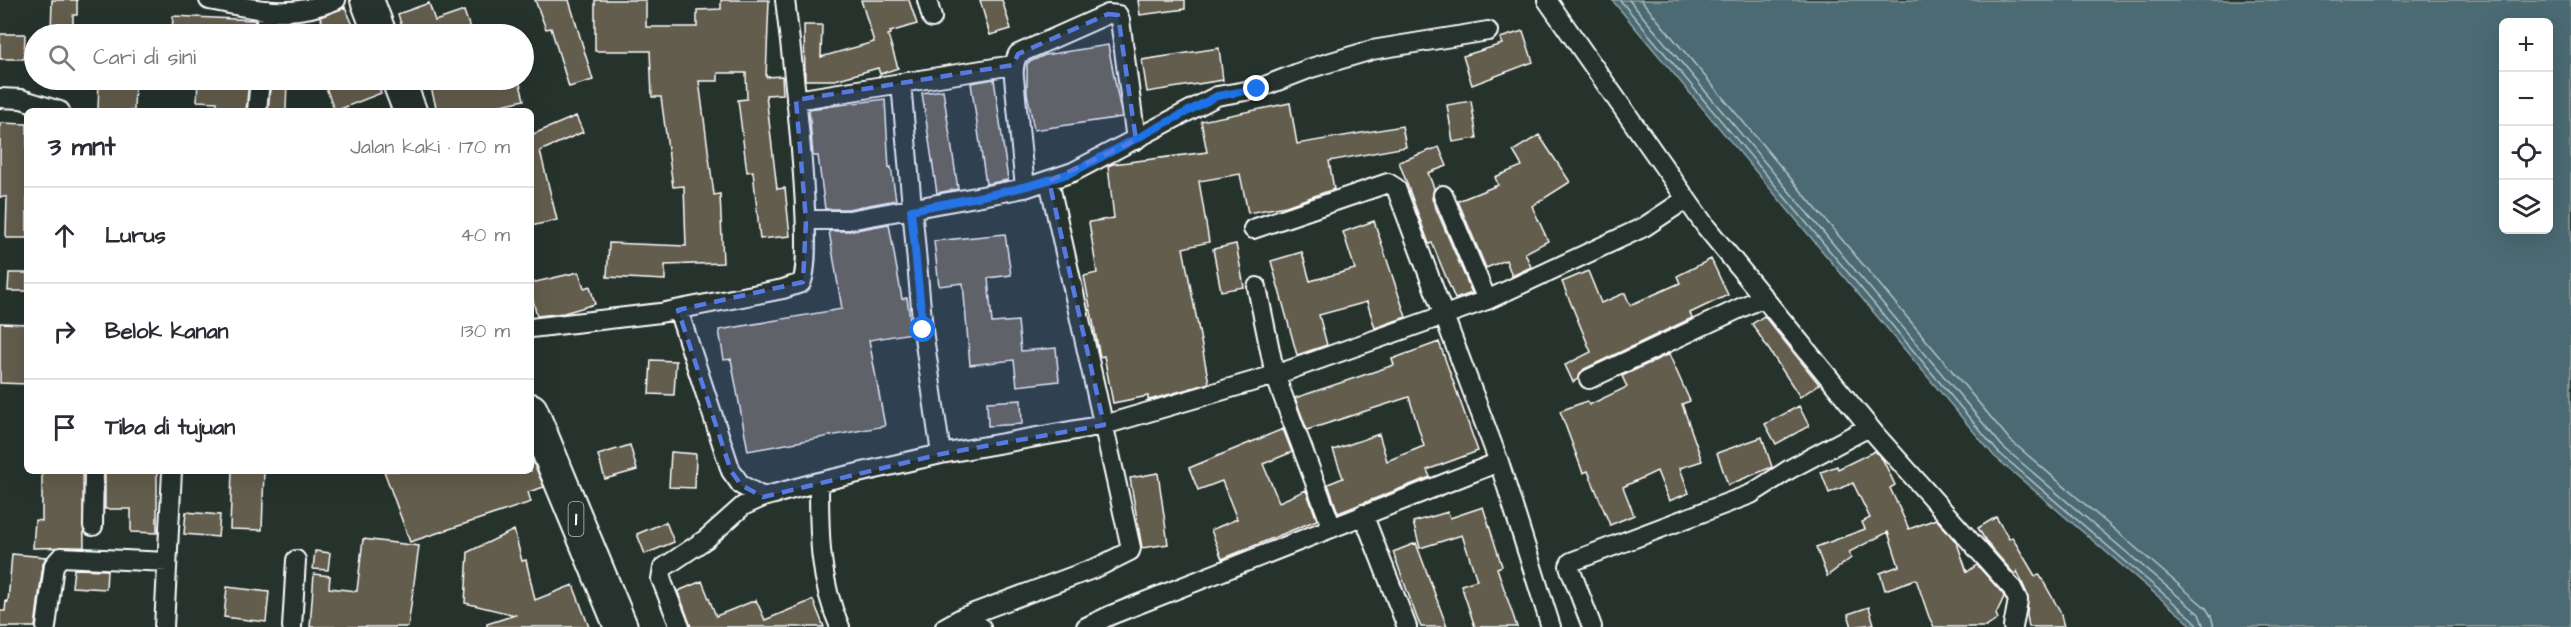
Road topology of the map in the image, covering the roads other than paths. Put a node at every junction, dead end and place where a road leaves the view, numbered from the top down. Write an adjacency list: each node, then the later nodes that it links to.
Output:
1 (209, 0): 7 (street)
2 (336, 0): 7 (street)
3 (367, 0): 10 (highway)
4 (785, 0): 17 (street)
5 (927, 0): 8 (street)
6 (1547, 0): 25 (street)
7 (267, 10): 9 (street)
8 (932, 18)
9 (266, 24)
10 (376, 24)
11 (1488, 31): 21 (street)
12 (1013, 64): 13 (street); 21 (street); 23 (street)
13 (901, 83): 17 (street); 26 (street)
14 (259, 90): 19 (street)
15 (402, 90): 20 (highway)
16 (0, 98): 18 (street)
17 (796, 99): 27 (street)
18 (50, 108)
19 (257, 108)
20 (409, 108)
21 (1136, 140): 22 (street)
22 (1049, 181): 23 (street); 38 (street)
23 (1025, 188): 26 (street)
24 (1443, 195): 31 (street)
25 (1686, 199): 30 (street); 31 (street)
26 (911, 210): 27 (street); 40 (street)
27 (806, 220): 32 (street)
28 (1253, 229): 33 (street)
29 (1257, 287): 35 (street)
30 (1764, 297): 36 (street); 39 (street)
31 (1487, 300): 33 (street)
32 (678, 310): 34 (street); 45 (street)
33 (1444, 316): 35 (street); 41 (street)
34 (534, 328)
35 (1275, 375): 38 (street); 48 (street)
36 (1588, 379)
37 (534, 417): 56 (highway, 1)
38 (1104, 425): 40 (street); 51 (street)
39 (1869, 427): 64 (street); 65 (street)
40 (941, 454): 44 (street)
41 (1498, 462): 46 (street); 63 (street)
42 (94, 474): 47 (street)
43 (172, 474): 50 (street)
44 (819, 482): 45 (street); 58 (street)
45 (763, 497): 57 (street)
46 (1364, 514): 48 (street); 62 (street)
47 (93, 526)
48 (1332, 528): 52 (street)
49 (296, 560): 55 (street)
50 (167, 562): 53 (street); 54 (street)
51 (963, 617): 59 (street); 60 (street)
52 (1113, 621): 61 (street)
53 (46, 627)
54 (164, 627)
55 (292, 627)
56 (621, 627)
57 (680, 627)
58 (840, 627)
59 (945, 627)
60 (981, 627)
61 (1086, 627)
62 (1407, 627)
63 (1551, 627)
64 (1592, 627)
65 (2013, 627)

